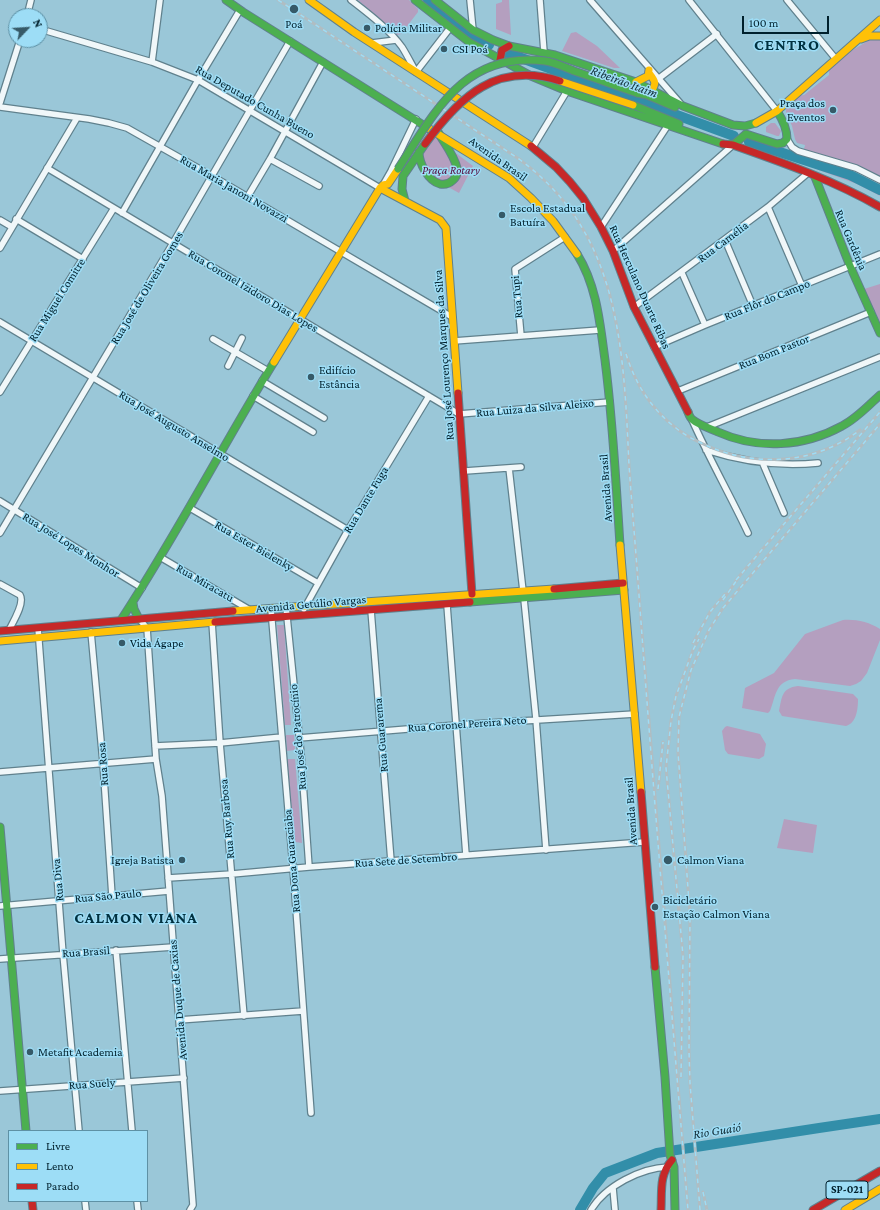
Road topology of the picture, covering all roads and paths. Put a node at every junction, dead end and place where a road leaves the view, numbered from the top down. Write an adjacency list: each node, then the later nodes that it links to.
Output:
1 (160, 0): 30 (street)
2 (226, 0): 12 (main road, Avenida Brasil)
3 (309, 0): 23 (main road, Rua Herculano Duarte Ribas)
4 (351, 0): 19 (street)
5 (415, 0): 14 (main road)
6 (435, 0): 15 (main road)
7 (470, 0): 15 (street)
8 (540, 0): 26 (street)
9 (590, 0): 32 (street)
10 (689, 0): 17 (street)
11 (787, 0): 28 (street)
12 (240, 10): 22 (main road, Avenida Brasil); 35 (street)
13 (880, 20): 21 (main road)
14 (450, 28): 27 (main road); 33 (street)
15 (473, 30): 20 (main road)
16 (48, 31): 30 (street, Rua Deputado Cunha Bueno)
17 (717, 34): 34 (street); 43 (street)
18 (880, 36): 21 (main road)
19 (396, 40): 23 (street); 33 (street)
20 (492, 40): 24 (main road); 27 (main road)
21 (857, 40): 28 (main road)
22 (290, 41): 31 (main road, Avenida Brasil); 42 (street, Rua José de Oliveira Gomes)
23 (372, 43): 33 (main road, Rua Herculano Duarte Ribas)
24 (509, 46): 26 (main road); 29 (main road)
25 (17, 48): 39 (street)
26 (544, 52): 36 (main road)
27 (489, 54): 29 (main road)
28 (836, 58): 43 (main road)
29 (500, 60): 37 (main road)
30 (152, 62): 35 (street, Rua Deputado Cunha Bueno)
31 (323, 62): 45 (main road, Avenida Brasil); 48 (street)
32 (649, 71): 34 (street); 36 (main road); 38 (main road)
33 (416, 72): 53 (main road, Rua Herculano Duarte Ribas)
34 (658, 79): 40 (street)
35 (198, 80): 42 (street, Rua Deputado Cunha Bueno); 52 (street)
36 (636, 82): 38 (main road)
37 (567, 91): 46 (main road); 53 (street)
38 (650, 93): 40 (main road); 61 (main road, bridge)
39 (0, 103)
40 (676, 105): 47 (main road); 47 (main road)
41 (0, 107): 44 (street, Rua Maria Janoni Novazzi)
42 (250, 110): 48 (street, Rua Deputado Cunha Bueno); 58 (street, Rua José de Oliveira Gomes)
43 (777, 111): 47 (main road); 50 (main road)
44 (77, 118): 52 (street, Rua Maria Janoni Novazzi); 56 (street)
45 (416, 118): 49 (main road, Avenida Brasil); 61 (street)
46 (668, 125): 51 (main road); 71 (street)
47 (745, 126)
48 (285, 131): 55 (street); 61 (street, Rua Deputado Cunha Bueno)
49 (438, 132): 54 (main road); 72 (main road, Avenida Brasil)
50 (788, 139): 51 (main road); 59 (street)
51 (736, 143): 54 (main road, bridge); 57 (main road); 76 (street)
52 (161, 146): 58 (street, Rua Maria Janoni Novazzi); 67 (street)
53 (533, 147): 71 (main road, Rua Herculano Duarte Ribas)
54 (419, 152): 63 (main road)
55 (270, 159): 60 (street); 62 (street)
56 (47, 168): 66 (street, Rua Coronel Izidoro Dias Lopes); 68 (street)
57 (812, 175): 64 (street, Rua Camélia); 65 (main road); 80 (main road, Rua Gardênia)
58 (212, 176): 62 (street, Rua Maria Janoni Novazzi); 74 (street, Rua José de Oliveira Gomes)
59 (880, 180)
60 (319, 186)
61 (382, 187): 63 (main road, Rua Deputado Cunha Bueno); 77 (main road)
62 (248, 196): 77 (street, Rua Maria Janoni Novazzi)
63 (405, 201): 86 (main road, Rua José Lourenço Marques da Silva)
64 (768, 207): 73 (street, Rua Camélia); 82 (street)
65 (880, 207)
66 (114, 208): 67 (street, Rua Coronel Izidoro Dias Lopes); 79 (street, Rua Miguel Comitre)
67 (122, 213): 74 (street, Rua Coronel Izidoro Dias Lopes)
68 (16, 219): 70 (street); 79 (street)
69 (0, 220): 70 (street)
70 (12, 227): 75 (street)
71 (601, 227): 76 (main road, Rua Herculano Duarte Ribas)
72 (565, 237): 90 (main road, Avenida Brasil); 92 (street, Rua Tupi)
73 (725, 240): 81 (street, Rua Camélia); 83 (street)
74 (173, 243): 87 (street, Rua Coronel Izidoro Dias Lopes); 102 (street, Rua José de Oliveira Gomes)
75 (0, 248)
76 (613, 251): 84 (main road, Rua Herculano Duarte Ribas)
77 (340, 252): 86 (street, Rua Maria Janoni Novazzi); 87 (main road)
78 (880, 254): 80 (street, Rua Flôr do Campo)
79 (82, 259): 95 (street, Rua Miguel Comitre)
80 (850, 266): 82 (street, Rua Flôr do Campo); 85 (main road, Rua Gardênia)
81 (682, 273): 84 (street, Rua Camélia); 89 (street)
82 (802, 286): 83 (street, Rua Flôr do Campo)
83 (753, 306): 89 (street, Rua Flôr do Campo)
84 (634, 307): 97 (main road, Rua Herculano Duarte Ribas)
85 (871, 312): 91 (main road, Rua Gardênia); 104 (street, Rua Bom Pastor)
86 (452, 317): 96 (main road, Rua José Lourenço Marques da Silva)
87 (301, 319): 101 (main road); 108 (street, Rua Coronel Izidoro Dias Lopes)
88 (0, 322): 95 (street, Rua José Augusto Anselmo)
89 (705, 325): 97 (street, Rua Flôr do Campo)
90 (600, 330): 92 (street); 109 (main road, Avenida Brasil)
91 (880, 333)
92 (521, 336): 96 (street)
93 (242, 338): 98 (street)
94 (213, 339): 98 (street)
95 (32, 340): 102 (street, Rua José Augusto Anselmo); 105 (street, Rua Miguel Comitre)
96 (454, 341): 110 (main road, Rua José Lourenço Marques da Silva)
97 (654, 347): 104 (main road, Rua Herculano Duarte Ribas)
98 (235, 351): 100 (street); 101 (street)
99 (880, 357): 113 (street)
100 (228, 366)
101 (268, 371): 103 (main road)
102 (94, 378): 116 (street, Rua José Augusto Anselmo); 124 (street, Rua José de Oliveira Gomes)
103 (262, 381): 107 (main road); 111 (street)
104 (678, 391): 112 (main road, Rua Herculano Duarte Ribas)
105 (0, 392)
106 (880, 395): 113 (main road)
107 (253, 396): 114 (street); 116 (main road)
108 (429, 396): 110 (street, Rua Coronel Izidoro Dias Lopes); 126 (street, Rua Dante Fuga)
109 (610, 402): 110 (street, Rua Luiza da Silva Aleixo); 132 (main road, Avenida Brasil)
110 (460, 414): 121 (main road, Rua José Lourenço Marques da Silva)
111 (324, 418)
112 (692, 420): 113 (main road); 115 (street, Rua Herculano Duarte Ribas)
113 (707, 427)
114 (313, 432)
115 (706, 450): 118 (street); 128 (street, Rua Herculano Duarte Ribas)
116 (220, 454): 123 (main road); 126 (street, Rua José Augusto Anselmo)
117 (818, 463): 118 (street)
118 (763, 464): 125 (street)
119 (521, 467): 120 (street)
120 (509, 468): 121 (street); 135 (street)
121 (465, 471): 134 (main road, Rua José Lourenço Marques da Silva)
122 (0, 501): 124 (street, Rua José Lopes Monhor)
123 (190, 508): 129 (main road); 130 (street, Rua Ester Bielenky)
124 (14, 510): 127 (street, Rua José de Oliveira Gomes); 133 (street, Rua José Lopes Monhor)
125 (784, 513)
126 (348, 530): 130 (street, Rua Dante Fuga)
127 (0, 533)
128 (748, 533)
129 (160, 558): 133 (main road); 141 (street, Rua Miracatu)
130 (318, 583): 138 (street, Rua Dante Fuga)
131 (0, 584): 151 (street)
132 (623, 587): 135 (main road, Avenida Getúlio Vargas); 156 (main road, Avenida Brasil)
133 (142, 588): 136 (main road)
134 (472, 594): 135 (main road, Avenida Getúlio Vargas); 137 (main road); 138 (main road, Avenida Getúlio Vargas)
135 (524, 595): 137 (main road, Avenida Getúlio Vargas); 157 (street)
136 (132, 603): 146 (main road); 147 (main road)
137 (447, 604): 142 (main road, Avenida Getúlio Vargas); 158 (street)
138 (305, 606): 139 (main road, Avenida Getúlio Vargas); 143 (street, Rua Dante Fuga)
139 (286, 607): 140 (main road, Avenida Getúlio Vargas); 144 (street, Rua José do Patrocínio)
140 (270, 609): 141 (main road, Avenida Getúlio Vargas); 145 (street, Rua Dona Guaraciaba)
141 (250, 610): 146 (main road, Avenida Getúlio Vargas)
142 (371, 610): 143 (main road, Avenida Getúlio Vargas); 159 (street, Rua Guararema)
143 (302, 616): 144 (main road, Avenida Getúlio Vargas)
144 (287, 617): 145 (main road, Avenida Getúlio Vargas); 161 (street, Rua José do Patrocínio)
145 (271, 618): 148 (main road, Avenida Getúlio Vargas); 160 (street, Rua Dona Guaraciaba)
146 (140, 619): 147 (main road, Avenida Getúlio Vargas); 150 (street)
147 (121, 620): 149 (main road, Avenida Getúlio Vargas)
148 (212, 622): 150 (main road, Avenida Getúlio Vargas); 162 (street, Rua Ruy Barbosa)
149 (38, 628): 151 (main road, Avenida Getúlio Vargas); 154 (street, Rua Diva)
150 (146, 628): 153 (main road, Avenida Getúlio Vargas); 163 (street, Avenida Duque de Caxias)
151 (9, 630): 152 (main road, Avenida Getúlio Vargas)
152 (0, 631)
153 (91, 632): 154 (main road, Avenida Getúlio Vargas); 165 (street, Rua Rosa)
154 (39, 637): 155 (main road, Avenida Getúlio Vargas); 166 (street, Rua Diva)
155 (0, 640)
156 (635, 714): 157 (street, Rua Coronel Pereira Neto); 169 (main road, Avenida Brasil)
157 (536, 719): 158 (street, Rua Coronel Pereira Neto); 170 (street)
158 (456, 725): 159 (street, Rua Coronel Pereira Neto); 171 (street)
159 (380, 731): 161 (street, Rua Coronel Pereira Neto); 172 (street, Rua Guararema)
160 (282, 737): 162 (street); 174 (street, Rua Dona Guaraciaba)
161 (299, 738): 173 (street, Rua José do Patrocínio)
162 (220, 743): 163 (street); 175 (street, Rua Ruy Barbosa)
163 (155, 746): 164 (street, Avenida Duque de Caxias)
164 (156, 759): 165 (street); 176 (street, Avenida Duque de Caxias)
165 (103, 763): 166 (street); 178 (street, Rua Rosa)
166 (48, 769): 167 (street); 179 (street, Rua Diva)
167 (0, 772)
168 (0, 827): 180 (main road)
169 (644, 842): 170 (street, Rua Sete de Setembro); 198 (main road, Avenida Brasil)
170 (546, 850): 171 (street, Rua Sete de Setembro)
171 (466, 855): 172 (street, Rua Sete de Setembro)
172 (391, 860): 173 (street, Rua Sete de Setembro)
173 (309, 867): 174 (street, Rua Sete de Setembro)
174 (293, 868): 175 (street, Rua Sete de Setembro); 186 (street, Rua Dona Guaraciaba)
175 (232, 874): 176 (street, Rua Sete de Setembro); 187 (street, Rua Ruy Barbosa)
176 (168, 878): 177 (street, Avenida Duque de Caxias)
177 (169, 890): 178 (street, Rua São Paulo); 181 (street, Avenida Duque de Caxias)
178 (112, 896): 179 (street, Rua São Paulo)
179 (59, 901): 180 (street, Rua São Paulo); 183 (street, Rua Diva)
180 (3, 906): 184 (main road)
181 (173, 947): 182 (street, Rua Brasil); 188 (street, Avenida Duque de Caxias)
182 (116, 950): 183 (street, Rua Brasil); 190 (street)
183 (63, 954): 184 (street, Rua Brasil); 191 (street, Rua Diva)
184 (11, 958): 185 (street, Rua Brasil); 192 (main road)
185 (0, 959)
186 (303, 1011): 187 (street); 194 (street, Rua Dona Guaraciaba)
187 (244, 1016): 188 (street)
188 (179, 1020): 189 (street, Avenida Duque de Caxias)
189 (184, 1078): 190 (street, Rua Suely); 203 (street, Avenida Duque de Caxias)
190 (128, 1082): 191 (street, Rua Suely); 197 (street)
191 (75, 1085): 192 (street, Rua Suely); 196 (street, Rua Diva)
192 (22, 1089): 193 (street, Rua Suely); 195 (main road)
193 (0, 1091)
194 (311, 1113)
195 (26, 1130)
196 (79, 1130)
197 (132, 1130)
198 (672, 1161): 199 (main road); 207 (main road, Avenida Brasil)
199 (666, 1167): 201 (street); 206 (main road)
200 (880, 1171): 208 (main road, SP-021)
201 (613, 1188): 204 (street); 205 (street)
202 (880, 1189): 209 (main road, SP-021)
203 (192, 1207)
204 (591, 1210)
205 (615, 1210)
206 (661, 1210)
207 (675, 1210)
208 (813, 1210)
209 (845, 1210)

